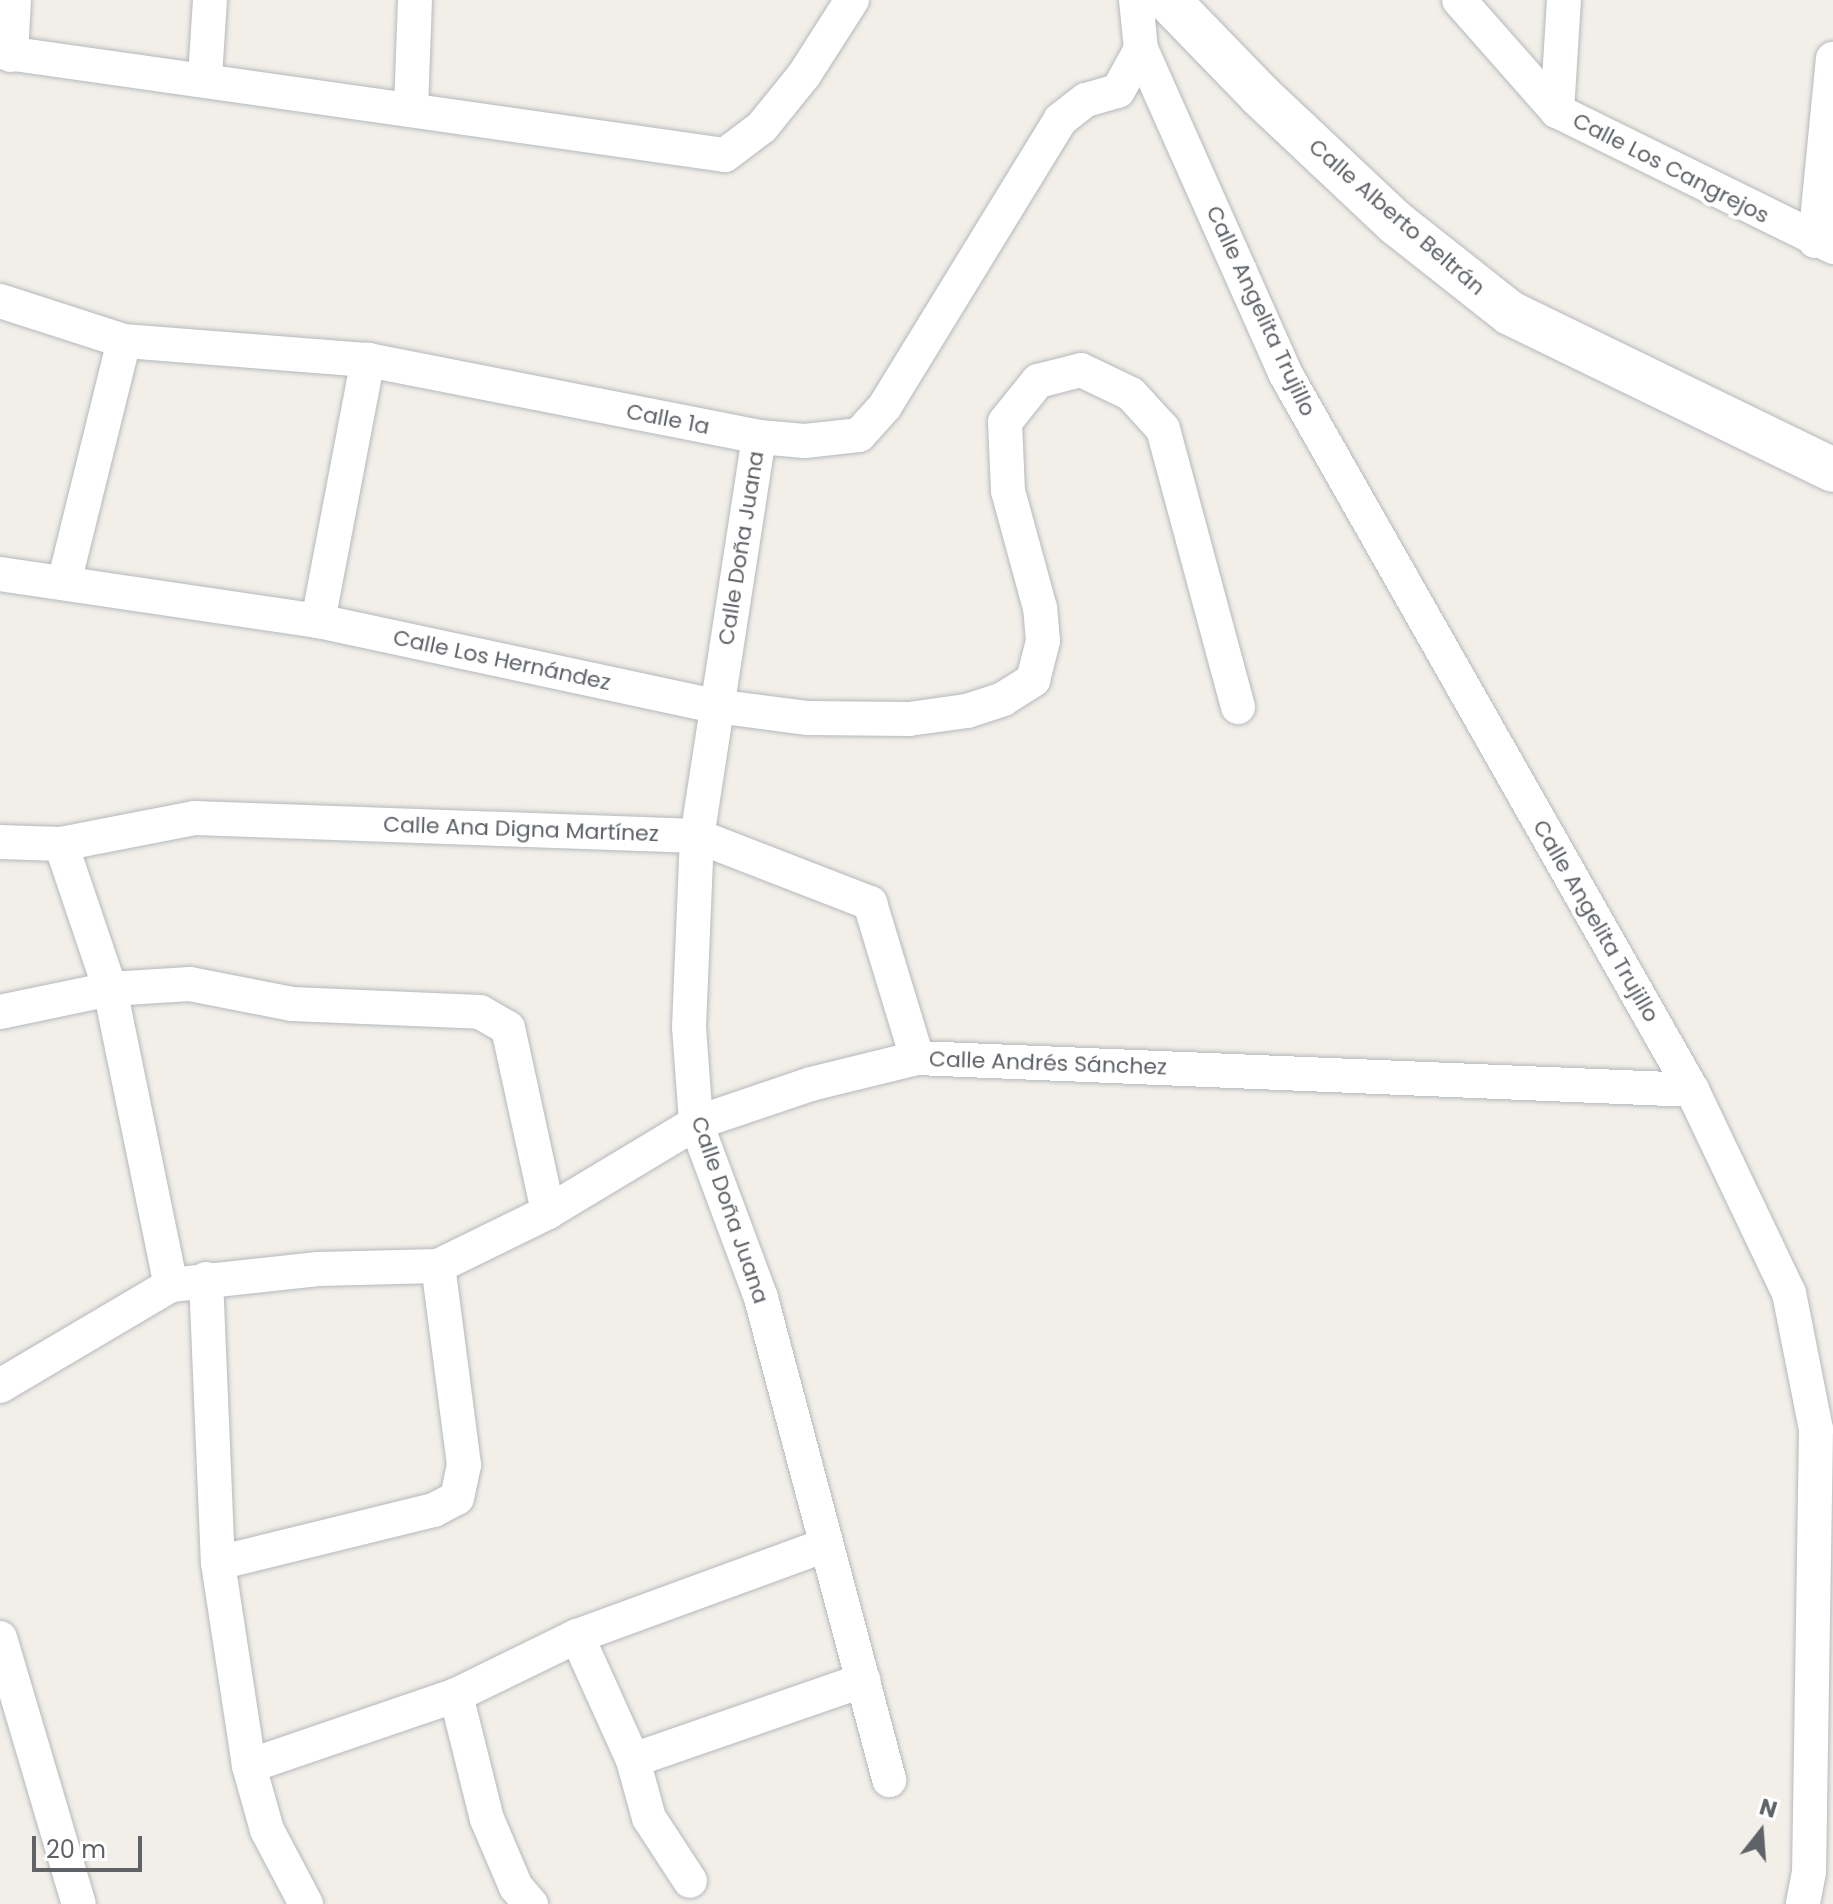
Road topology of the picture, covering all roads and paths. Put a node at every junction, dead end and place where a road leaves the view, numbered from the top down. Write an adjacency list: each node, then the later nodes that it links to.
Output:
1 (14, 0): 10 (street)
2 (210, 0): 12 (street)
3 (415, 0): 13 (street)
4 (852, 0): 13 (street)
5 (1136, 0): 9 (street, Calle Angelita Trujillo)
6 (1168, 0): 20 (main road, Calle Alberto Beltrán)
7 (1459, 0): 14 (street, Calle Los Cangrejos)
8 (1564, 0): 14 (street)
9 (1141, 49): 19 (street, Calle 1a); 32 (street, Calle Angelita Trujillo)
10 (6, 53): 12 (street)
11 (1833, 59): 15 (street)
12 (205, 77): 13 (street)
13 (411, 109)
14 (1557, 111): 15 (street, Calle Los Cangrejos)
15 (1824, 244)
16 (0, 301): 17 (street, Calle 1a)
17 (124, 341): 18 (street, Calle 1a); 22 (street)
18 (368, 360): 19 (street, Calle 1a); 23 (street)
19 (759, 437): 24 (street, Calle Doña Juana)
20 (1833, 470)
21 (0, 574): 22 (street, Calle Los Hernández)
22 (64, 583): 23 (street, Calle Los Hernández)
23 (318, 621): 24 (street, Calle Los Hernández)
24 (715, 706): 25 (street, Calle Los Hernández); 26 (street, Calle Doña Juana)
25 (1238, 707)
26 (697, 836): 28 (street, Calle Ana Digna Martínez); 31 (street, Calle Ana Digna Martínez); 33 (street, Calle Doña Juana)
27 (0, 842): 28 (street, Calle Ana Digna Martínez)
28 (61, 844): 29 (street)
29 (110, 989): 30 (street); 34 (street); 37 (street)
30 (0, 1012)
31 (917, 1058): 32 (street, Calle Andrés Sánchez); 33 (street, Calle Andrés Sánchez)
32 (1692, 1090): 52 (street, Calle Angelita Trujillo)
33 (696, 1123): 34 (street, Calle Andrés Sánchez); 39 (street, Calle Doña Juana)
34 (548, 1212): 35 (street, Calle Andrés Sánchez)
35 (438, 1266): 36 (street, Calle Andrés Sánchez); 40 (street)
36 (206, 1279): 37 (street, Calle Andrés Sánchez); 40 (street)
37 (171, 1285): 38 (street, Calle Andrés Sánchez)
38 (0, 1386)
39 (823, 1546): 41 (street); 43 (street, Calle Doña Juana)
40 (218, 1563): 46 (street)
41 (577, 1636): 44 (street); 45 (street)
42 (0, 1638): 49 (street)
43 (864, 1680): 45 (street); 47 (street, Calle Doña Juana)
44 (456, 1695): 46 (street); 51 (street)
45 (633, 1760): 48 (street)
46 (249, 1766): 50 (street)
47 (889, 1780)
48 (690, 1881)
49 (79, 1904)
50 (306, 1904)
51 (531, 1904)
52 (1803, 1904)

